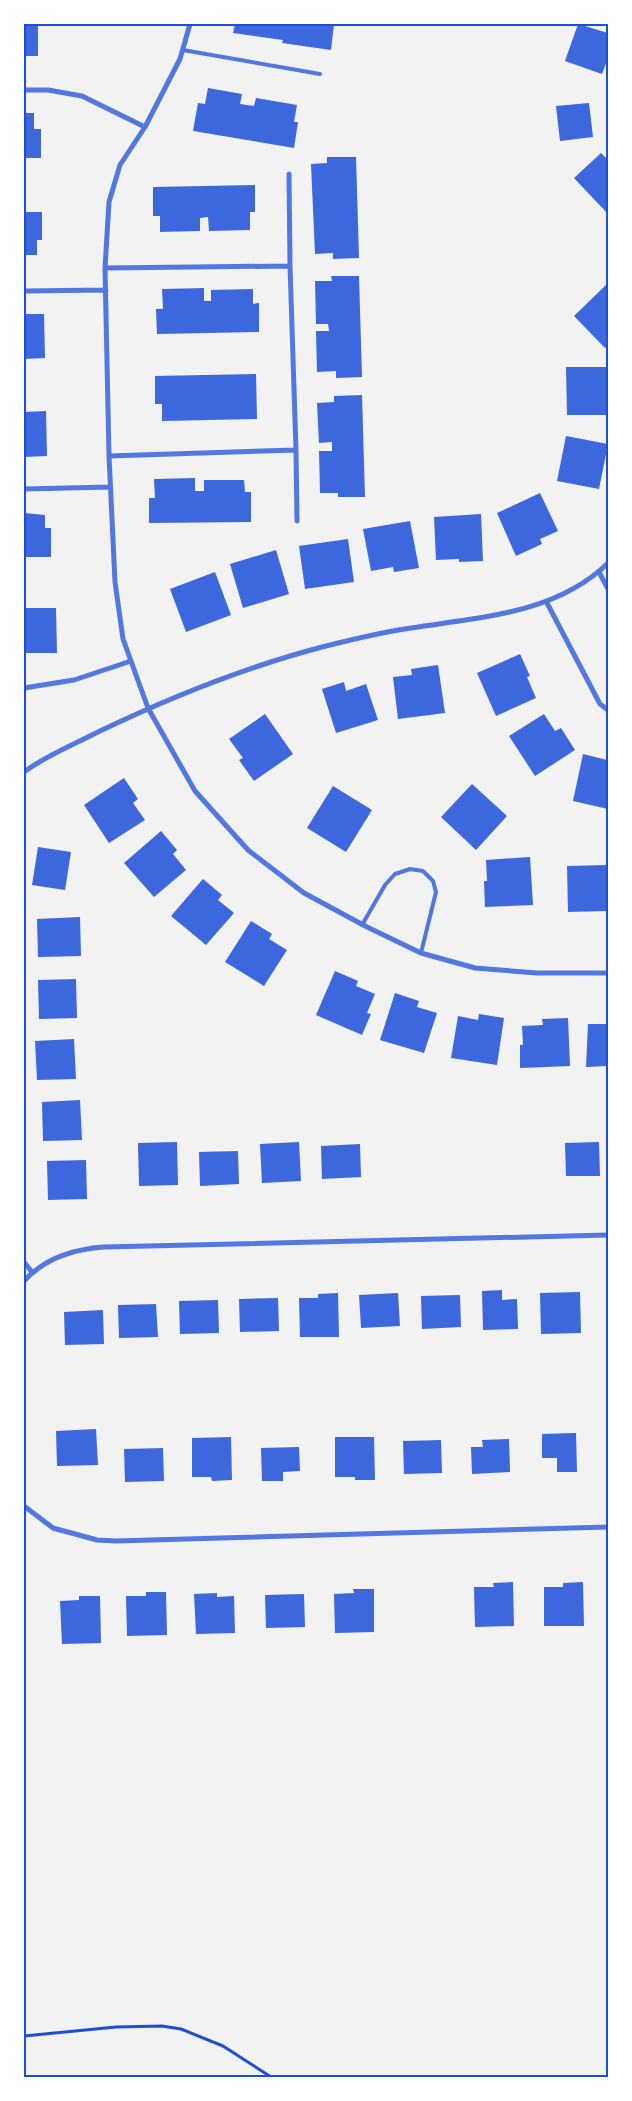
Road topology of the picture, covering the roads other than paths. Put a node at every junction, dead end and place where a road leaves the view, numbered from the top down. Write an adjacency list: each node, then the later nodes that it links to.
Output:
1 (190, 24): 2 (street)
2 (183, 50): 3 (lane); 5 (street)
3 (320, 74)
4 (24, 90): 5 (street)
5 (144, 127): 8 (street)
6 (289, 174): 7 (street)
7 (290, 266): 8 (street); 11 (street)
8 (105, 268): 9 (street)
9 (106, 290): 10 (street); 12 (street)
10 (24, 291)
11 (296, 450): 12 (street); 15 (street)
12 (109, 456): 13 (street)
13 (110, 487): 14 (street); 20 (street)
14 (24, 489)
15 (297, 521)
16 (608, 563): 17 (street)
17 (599, 572): 18 (street); 19 (street)
18 (608, 589)
19 (547, 603): 22 (street); 23 (street)
20 (131, 661): 21 (street); 22 (street)
21 (24, 688)
22 (148, 708): 24 (street); 25 (street)
23 (608, 710)
24 (24, 772)
25 (362, 925): 26 (street); 26 (lane)
26 (421, 953): 27 (street)
27 (608, 973)
28 (608, 1235): 30 (street)
29 (24, 1262): 30 (street)
30 (32, 1272): 31 (street)
31 (24, 1281)
32 (24, 1506): 33 (street)
33 (608, 1527)

